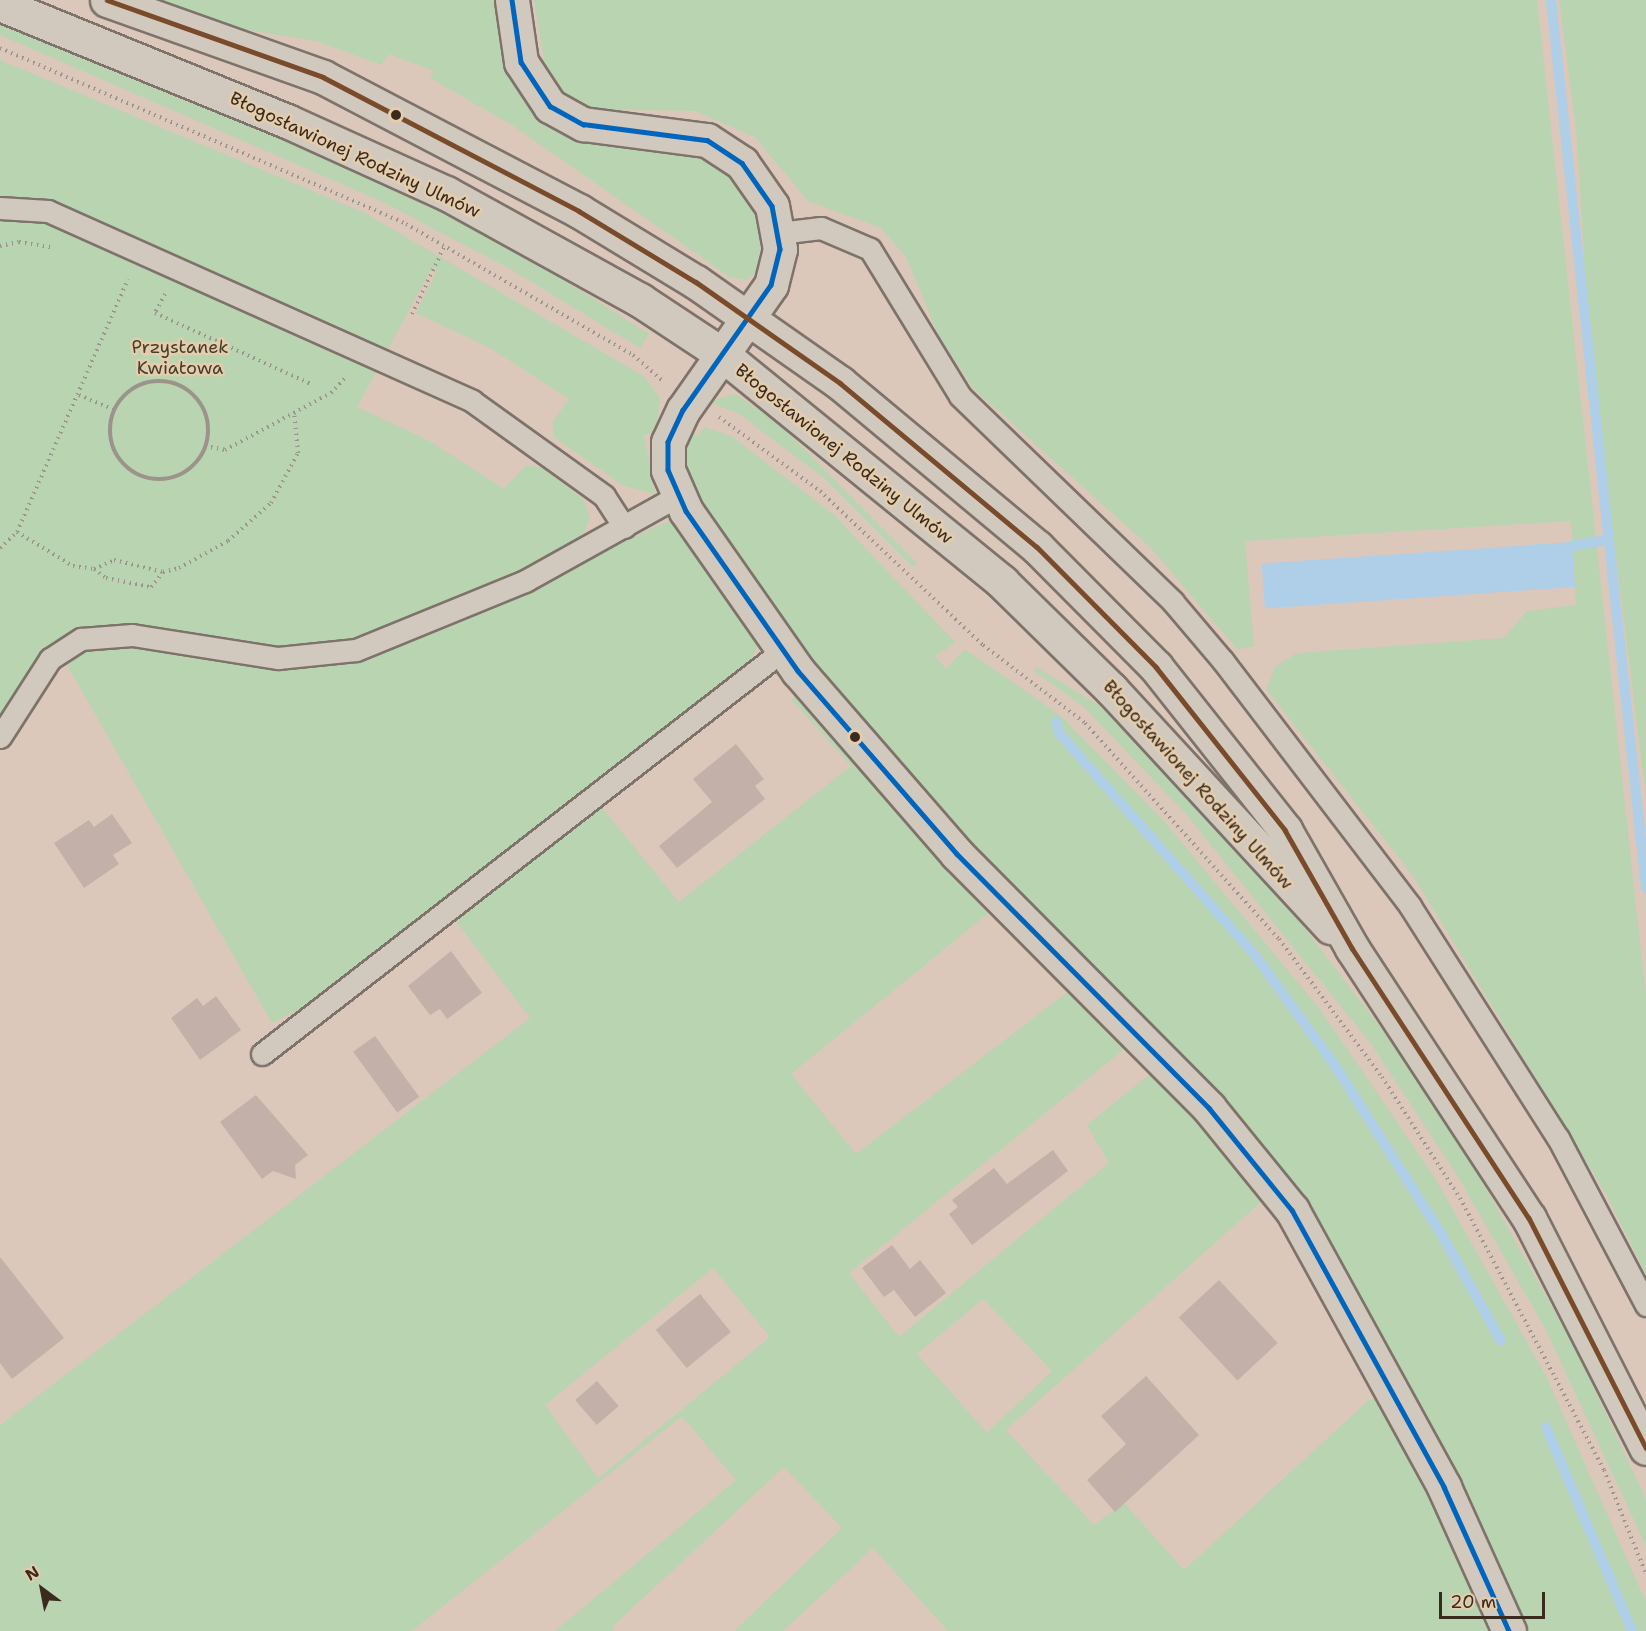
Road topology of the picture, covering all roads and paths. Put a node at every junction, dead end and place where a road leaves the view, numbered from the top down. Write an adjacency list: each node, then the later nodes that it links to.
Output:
1 (107, 0): 15 (main road, Błogosławionej Rodziny Ulmów)
2 (512, 0): 6 (main road)
3 (0, 4): 17 (main road, Błogosławionej Rodziny Ulmów)
4 (0, 48): 7 (path)
5 (0, 208): 16 (lane)
6 (779, 233): 15 (main road); 35 (lane)
7 (445, 245): 14 (path); 19 (path)
8 (0, 246): 9 (path)
9 (58, 249)
10 (121, 275): 12 (path)
11 (136, 277): 12 (path)
12 (130, 279): 20 (path)
13 (164, 287): 18 (path)
14 (412, 314)
15 (752, 319): 17 (main road); 33 (main road, Błogosławionej Rodziny Ulmów)
16 (360, 346): 22 (path); 26 (lane)
17 (723, 356): 25 (main road); 33 (main road, Błogosławionej Rodziny Ulmów)
18 (313, 385)
19 (666, 388)
20 (79, 395): 21 (path); 27 (path)
21 (114, 410): 24 (path); 24 (path)
22 (294, 412): 24 (path); 30 (path)
23 (709, 416): 37 (path)
24 (205, 446)
25 (678, 496): 26 (lane); 31 (main road)
26 (624, 526): 32 (lane)
27 (17, 532): 28 (path); 29 (path)
28 (0, 548)
29 (94, 569): 30 (path); 30 (path)
30 (163, 572)
31 (782, 651): 34 (lane); 38 (main road)
32 (0, 737)
33 (1352, 948): 36 (main road, Błogosławionej Rodziny Ulmów)
34 (262, 1054)
35 (1646, 1305)
36 (1646, 1449)
37 (1646, 1574)
38 (1509, 1631)

